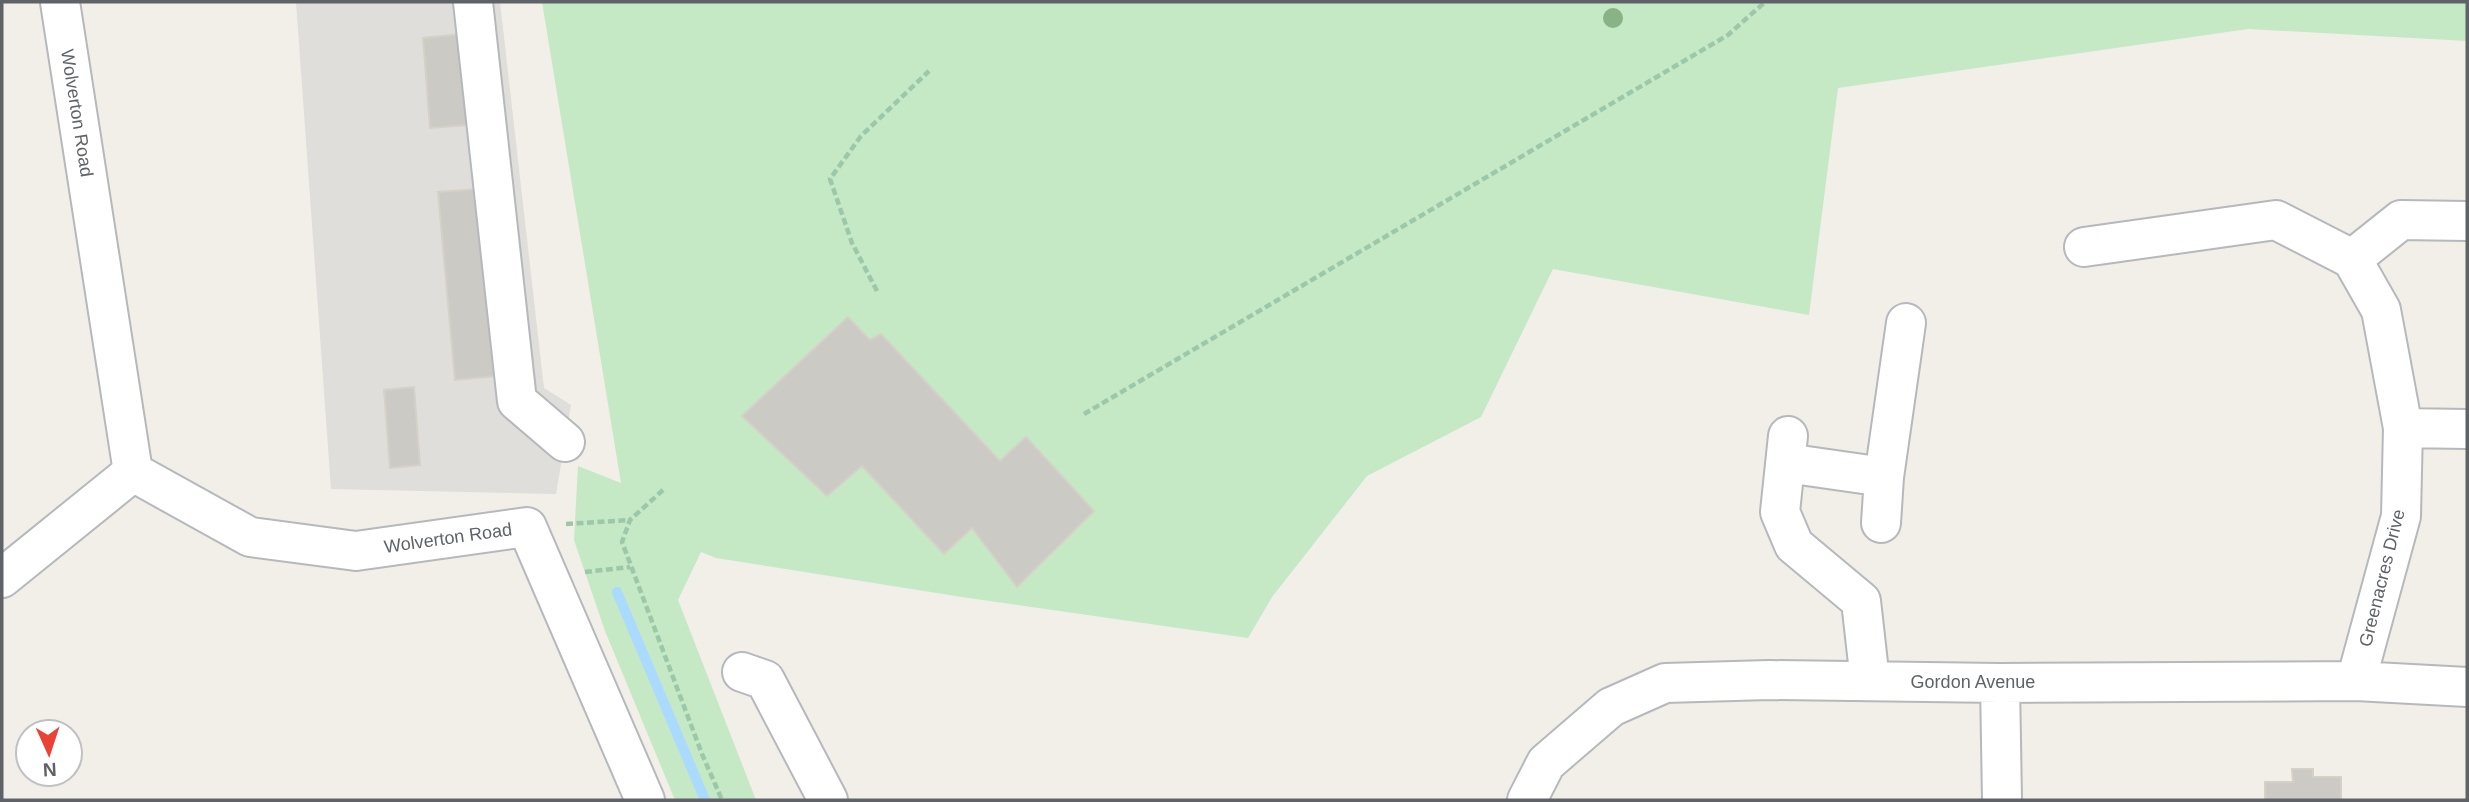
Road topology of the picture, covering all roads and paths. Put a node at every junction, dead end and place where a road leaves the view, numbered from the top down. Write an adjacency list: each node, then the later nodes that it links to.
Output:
1 (60, 2): 14 (street, Wolverton Road)
2 (472, 2): 13 (street)
3 (1765, 2): 10 (path)
4 (929, 71): 8 (path)
5 (2467, 221): 7 (street)
6 (2084, 247): 7 (street)
7 (2351, 259): 11 (street, Greenacres Drive)
8 (877, 291)
9 (1906, 323): 15 (street)
10 (1084, 414)
11 (2403, 428): 12 (street); 23 (street, Greenacres Drive)
12 (2467, 429)
13 (565, 442)
14 (133, 472): 19 (street, Wolverton Road); 20 (street)
15 (1884, 477): 18 (street); 22 (street)
16 (663, 490): 17 (path)
17 (630, 520): 19 (path); 27 (path)
18 (1881, 523)
19 (527, 527): 26 (street, Wolverton Road)
20 (2, 578)
21 (742, 673): 28 (street)
22 (1870, 681): 24 (street, Gordon Avenue); 29 (street, Gordon Avenue)
23 (2356, 681): 24 (street, Gordon Avenue); 25 (street, Gordon Avenue)
24 (2000, 683): 30 (street)
25 (2467, 687)
26 (645, 800)
27 (722, 800)
28 (828, 800)
29 (1527, 800)
30 (2002, 800)

